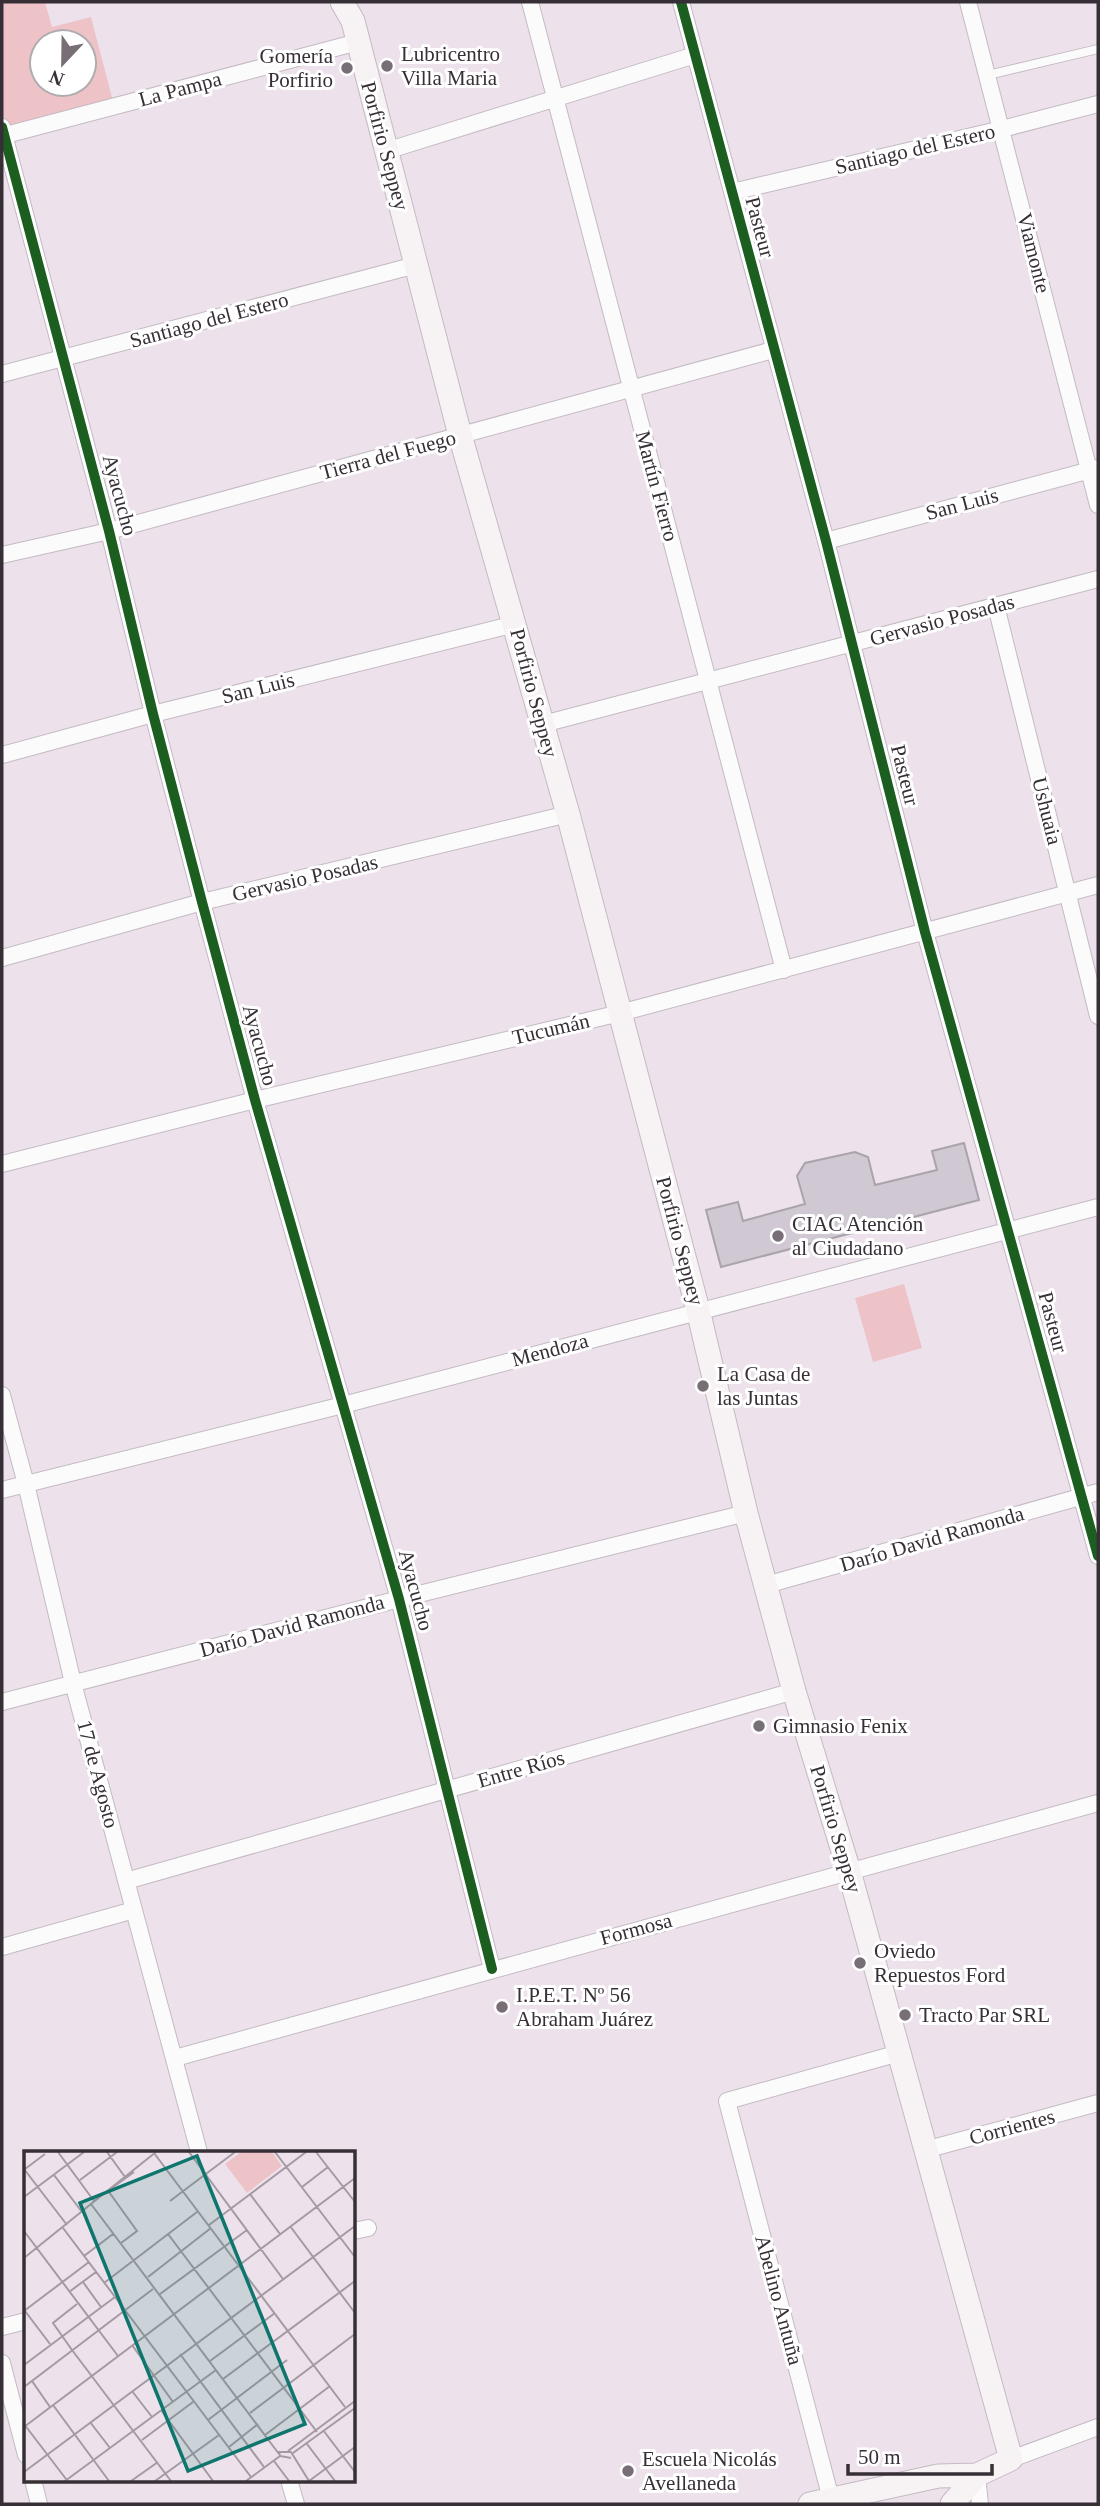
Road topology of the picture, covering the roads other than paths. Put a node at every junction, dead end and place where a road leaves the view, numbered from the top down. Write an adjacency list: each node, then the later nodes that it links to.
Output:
1 (530, 2): 8 (street, Martín Fierro)
2 (681, 2): 6 (street, Pasteur)
3 (968, 2): 7 (street, Viamonte)
4 (352, 17): 11 (street, La Pampa); 12 (main road, Porfirio Seppey)
5 (1098, 49): 7 (lane)
6 (695, 55): 8 (street); 13 (street, Pasteur)
7 (988, 75): 10 (street, Viamonte)
8 (556, 99): 12 (street); 18 (street, Martín Fierro)
9 (1098, 104): 10 (street, Santiago del Estero)
10 (1002, 129): 13 (street, Santiago del Estero); 20 (street, Viamonte)
11 (3, 133): 16 (street, Ayacucho)
12 (386, 151): 14 (main road, Porfirio Seppey)
13 (732, 192): 15 (street, Pasteur)
14 (416, 265): 16 (street, Santiago del Estero); 19 (main road, Porfirio Seppey)
15 (773, 351): 18 (street, Tierra del Fuego); 23 (street, Pasteur)
16 (64, 358): 17 (street, Santiago del Estero); 22 (street, Ayacucho)
17 (2, 374)
18 (632, 388): 19 (street, Tierra del Fuego); 29 (street, Martín Fierro)
19 (460, 435): 22 (street, Tierra del Fuego); 27 (main road, Porfirio Seppey)
20 (1094, 469): 21 (street, Viamonte); 23 (street, San Luis)
21 (1098, 505)
22 (109, 531): 24 (street, Tierra del Fuego); 30 (street, Ayacucho)
23 (826, 541): 28 (street, Pasteur)
24 (2, 555)
25 (1098, 579): 26 (street, Gervasio Posadas)
26 (996, 606): 28 (street, Gervasio Posadas); 35 (street, Ushuaia)
27 (515, 624): 30 (street, San Luis); 31 (main road, Porfirio Seppey)
28 (851, 643): 29 (street, Gervasio Posadas); 37 (street, Pasteur)
29 (708, 681): 31 (street, Gervasio Posadas); 39 (street, Martín Fierro)
30 (153, 714): 32 (street, San Luis); 36 (street, Ayacucho)
31 (543, 723): 33 (main road, Porfirio Seppey)
32 (2, 755)
33 (568, 814): 36 (street, Gervasio Posadas); 40 (main road, Porfirio Seppey)
34 (1098, 885): 35 (street, Tucumán)
35 (1068, 893): 37 (street, Tucumán); 41 (street, Ushuaia)
36 (202, 902): 38 (street, Gervasio Posadas); 42 (street, Ayacucho)
37 (925, 932): 39 (street, Tucumán); 45 (street, Pasteur)
38 (2, 958)
39 (784, 970): 40 (street, Tucumán)
40 (620, 1013): 42 (street, Tucumán); 46 (main road, Porfirio Seppey)
41 (1098, 1016)
42 (255, 1100): 43 (street, Tucumán); 48 (street, Ayacucho)
43 (2, 1164)
44 (1098, 1207): 45 (street, Mendoza)
45 (1008, 1231): 46 (street, Mendoza); 52 (street, Pasteur)
46 (698, 1310): 48 (street, Mendoza); 53 (main road, Porfirio Seppey)
47 (2, 1395): 49 (street, 17 de Agosto)
48 (343, 1405): 49 (street, Mendoza); 56 (street, Ayacucho)
49 (26, 1484): 50 (street, Mendoza); 57 (street, 17 de Agosto)
50 (2, 1490)
51 (1098, 1492): 52 (street, Darío David Ramonda)
52 (1082, 1497): 54 (street, Pasteur); 55 (street, Darío David Ramonda)
53 (746, 1513): 55 (main road, Porfirio Seppey); 56 (street, Darío David Ramonda)
54 (1098, 1556)
55 (766, 1585): 58 (main road, Porfirio Seppey)
56 (399, 1599): 57 (street, Darío David Ramonda); 60 (street, Ayacucho)
57 (73, 1683): 59 (street, Darío David Ramonda); 63 (street, 17 de Agosto)
58 (794, 1691): 60 (street, Entre Ríos); 62 (main road, Porfirio Seppey)
59 (2, 1702)
60 (447, 1790): 63 (street, Entre Ríos); 66 (street, Ayacucho)
61 (1098, 1803): 62 (street, Formosa)
62 (849, 1871): 66 (street, Formosa); 67 (main road, Porfirio Seppey)
63 (126, 1881): 64 (street, 17 de Agosto)
64 (134, 1910): 65 (street); 68 (street, 17 de Agosto)
65 (2, 1947)
66 (492, 1969): 68 (street, Formosa)
67 (899, 2053): 70 (main road, Porfirio Seppey); 81 (street, Abelino Antuña)
68 (175, 2058): 71 (street, 17 de Agosto)
69 (1098, 2103): 70 (street, Corrientes)
70 (925, 2150): 77 (main road, Porfirio Seppey)
71 (199, 2151)
72 (24, 2322): 73 (street)
73 (2, 2328)
74 (2, 2363): 76 (street)
75 (1098, 2427): 77 (street)
76 (24, 2447)
77 (1011, 2459): 78 (main road)
78 (977, 2475): 81 (main road); 84 (main road); 85 (street)
79 (34, 2482): 82 (street)
80 (290, 2482): 83 (street)
81 (821, 2501)
82 (39, 2504)
83 (296, 2504)
84 (952, 2504)
85 (980, 2504)

